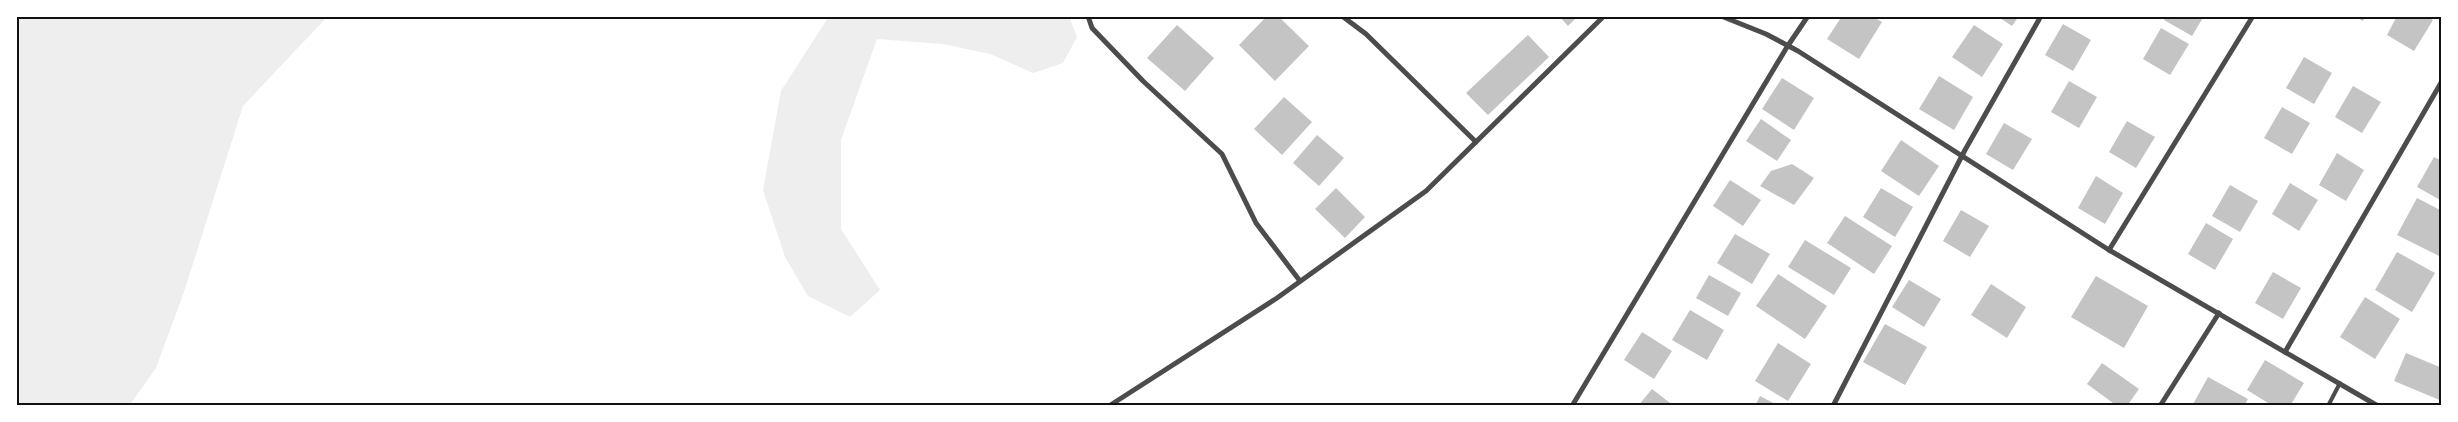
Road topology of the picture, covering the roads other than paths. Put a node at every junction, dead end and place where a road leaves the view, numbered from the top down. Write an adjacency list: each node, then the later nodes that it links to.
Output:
1 (1088, 16): 13 (street)
2 (1342, 16): 10 (street)
3 (1604, 16): 10 (street)
4 (1721, 16): 8 (street)
5 (1808, 16): 8 (street)
6 (2041, 16): 11 (street)
7 (2253, 16): 12 (street)
8 (1787, 47): 11 (street); 18 (street)
9 (2442, 81): 15 (street)
10 (1476, 142): 13 (street)
11 (1961, 156): 12 (street); 19 (street)
12 (2109, 250): 14 (street)
13 (1300, 281): 17 (street)
14 (2219, 313): 15 (street); 20 (street)
15 (2285, 352): 16 (street)
16 (2340, 383): 21 (lane); 22 (street)
17 (1109, 406)
18 (1572, 406)
19 (1833, 406)
20 (2160, 406)
21 (2328, 406)
22 (2378, 406)

